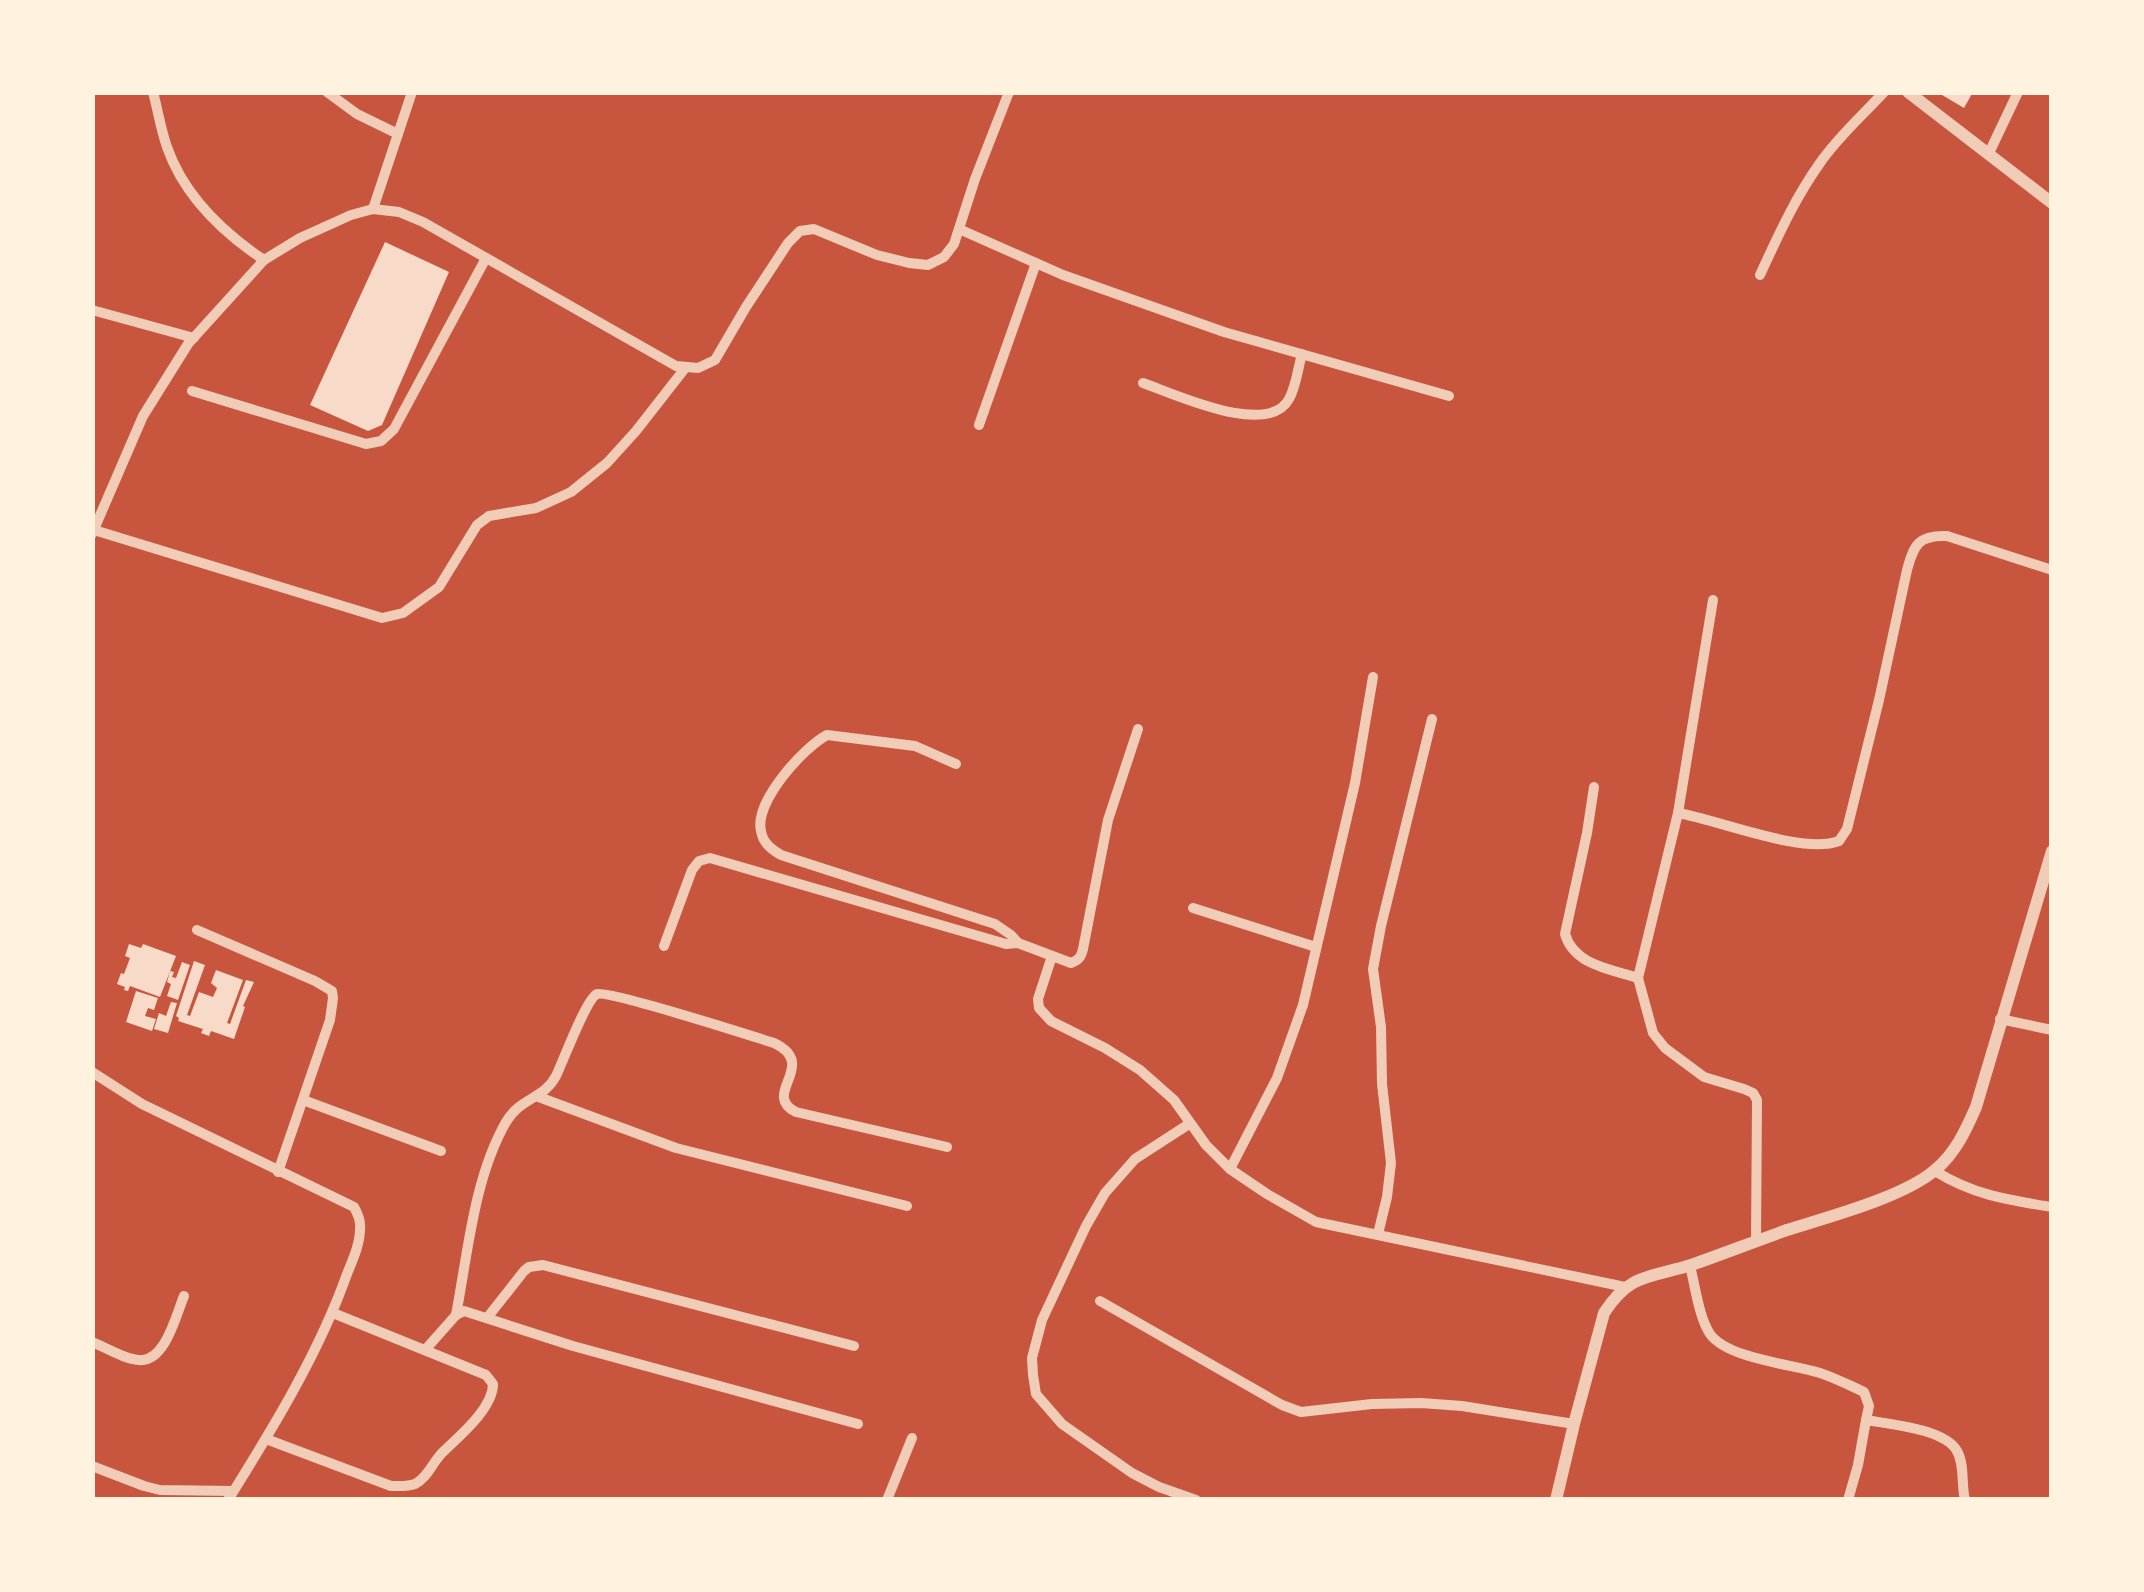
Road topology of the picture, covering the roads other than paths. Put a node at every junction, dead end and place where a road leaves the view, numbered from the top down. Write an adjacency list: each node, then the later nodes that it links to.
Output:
1 (153, 92): 14 (street)
2 (326, 92): 8 (street)
3 (412, 92): 8 (street)
4 (1009, 92): 12 (street)
5 (1884, 92): 16 (street)
6 (2018, 92): 9 (street)
7 (1913, 94): 9 (street)
8 (398, 134): 11 (street)
9 (1989, 153): 10 (street)
10 (2052, 204)
11 (373, 209): 13 (street); 14 (street)
12 (959, 228): 15 (street); 20 (street)
13 (486, 258): 20 (street); 22 (street)
14 (264, 260): 18 (street)
15 (1036, 264): 19 (street); 24 (street)
16 (1760, 275)
17 (92, 310): 18 (street)
18 (194, 338): 25 (street)
19 (1302, 354): 21 (street); 23 (street)
20 (686, 367): 25 (street)
21 (1143, 383)
22 (192, 391)
23 (1449, 396)
24 (979, 425)
25 (93, 532)
26 (2052, 570): 33 (street)
27 (1713, 600): 33 (street)
28 (1373, 677): 39 (street)
29 (1432, 719): 55 (street)
30 (1138, 729): 40 (street)
31 (956, 764): 37 (street)
32 (1594, 787): 41 (street)
33 (1678, 813): 41 (street)
34 (2052, 851): 42 (street)
35 (1192, 908): 39 (street)
36 (197, 930): 46 (street)
37 (1018, 944): 38 (street); 40 (street)
38 (664, 946)
39 (1316, 947): 50 (street)
40 (1052, 956): 47 (street)
41 (1638, 978): 56 (street)
42 (2000, 1018): 43 (street); 51 (street)
43 (2052, 1030)
44 (92, 1072): 52 (street)
45 (536, 1096): 48 (street); 53 (street); 62 (street)
46 (302, 1100): 49 (street); 52 (street)
47 (1190, 1124): 50 (street); 75 (street)
48 (947, 1147)
49 (441, 1151)
50 (1230, 1169): 55 (street)
51 (1935, 1171): 54 (street); 56 (street)
52 (278, 1172): 61 (street)
53 (908, 1206)
54 (2052, 1208)
55 (1378, 1234): 58 (street)
56 (1756, 1241): 57 (street)
57 (1690, 1266): 58 (street); 67 (street)
58 (1625, 1287): 69 (street)
59 (184, 1296): 64 (street)
60 (1100, 1302): 69 (street)
61 (333, 1314): 66 (street); 71 (street)
62 (456, 1314): 63 (street); 66 (street)
63 (487, 1318): 65 (street); 68 (street)
64 (92, 1342)
65 (854, 1346)
66 (424, 1350): 71 (street)
67 (1866, 1420): 77 (street); 78 (street)
68 (858, 1424)
69 (1574, 1424): 76 (street)
70 (912, 1438): 74 (street)
71 (266, 1439): 73 (street)
72 (92, 1466): 73 (street)
73 (230, 1496)
74 (887, 1500)
75 (1196, 1500)
76 (1556, 1500)
77 (1848, 1500)
78 (1965, 1500)

